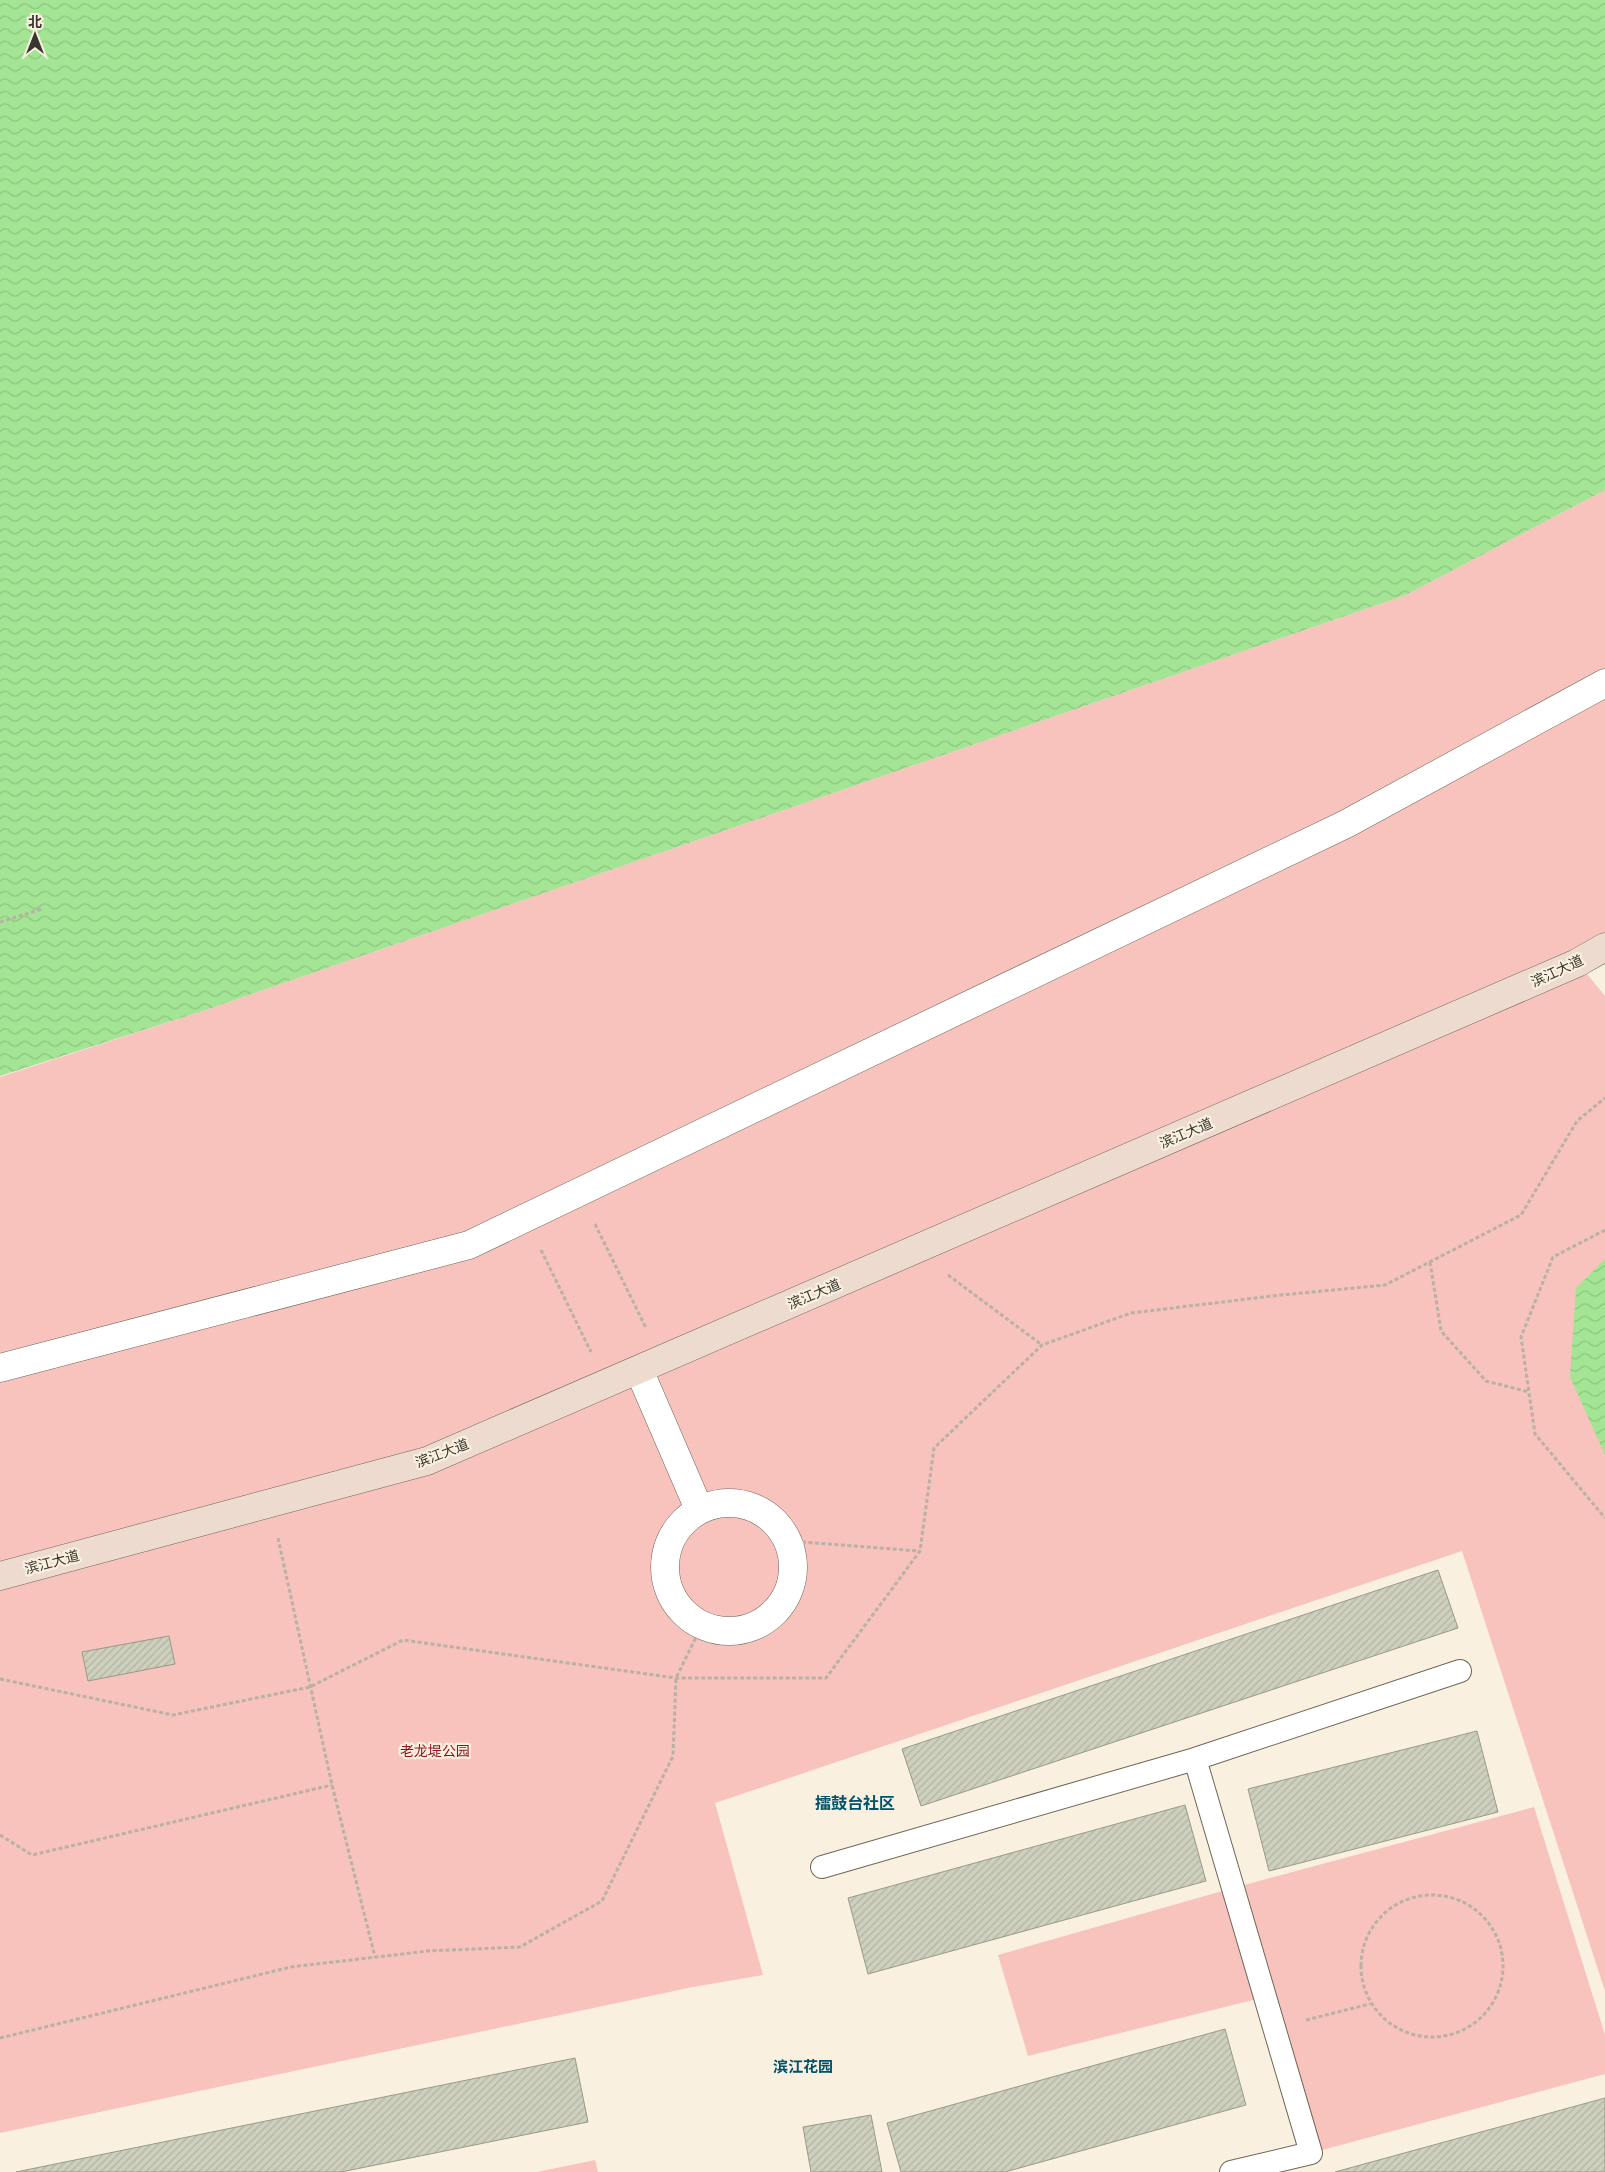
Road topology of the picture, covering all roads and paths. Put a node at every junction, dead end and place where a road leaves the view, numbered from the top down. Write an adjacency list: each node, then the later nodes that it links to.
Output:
1 (1605, 683): 6 (street)
2 (42, 909): 3 (path)
3 (0, 922)
4 (1605, 947): 9 (street, 滨江大道)
5 (1605, 1098): 10 (path)
6 (579, 1192): 7 (street); 12 (path)
7 (526, 1217): 13 (street); 14 (path)
8 (1605, 1230): 15 (path)
9 (916, 1251): 11 (path); 12 (street, 滨江大道)
10 (1430, 1262): 11 (path); 15 (path)
11 (1042, 1346): 20 (path)
12 (650, 1365): 14 (street, 滨江大道); 17 (street)
13 (0, 1368)
14 (606, 1384): 16 (street, 滨江大道)
15 (1529, 1392): 18 (path)
16 (271, 1503): 21 (street, 滨江大道); 26 (path)
17 (699, 1510): 19 (street); 22 (street)
18 (1605, 1518)
19 (789, 1541): 20 (path); 22 (street)
20 (920, 1552): 24 (path)
21 (0, 1576)
22 (702, 1625): 24 (path)
23 (1460, 1671): 27 (lane)
24 (676, 1678): 26 (path); 31 (path)
25 (0, 1679): 26 (path)
26 (310, 1687): 28 (path)
27 (1195, 1759): 30 (lane); 33 (lane)
28 (332, 1785): 29 (path); 31 (path)
29 (0, 1835)
30 (822, 1867)
31 (375, 1957): 34 (path)
32 (1371, 2004): 32 (path); 33 (path)
33 (1274, 2028): 35 (lane)
34 (0, 2038)
35 (1231, 2172)

